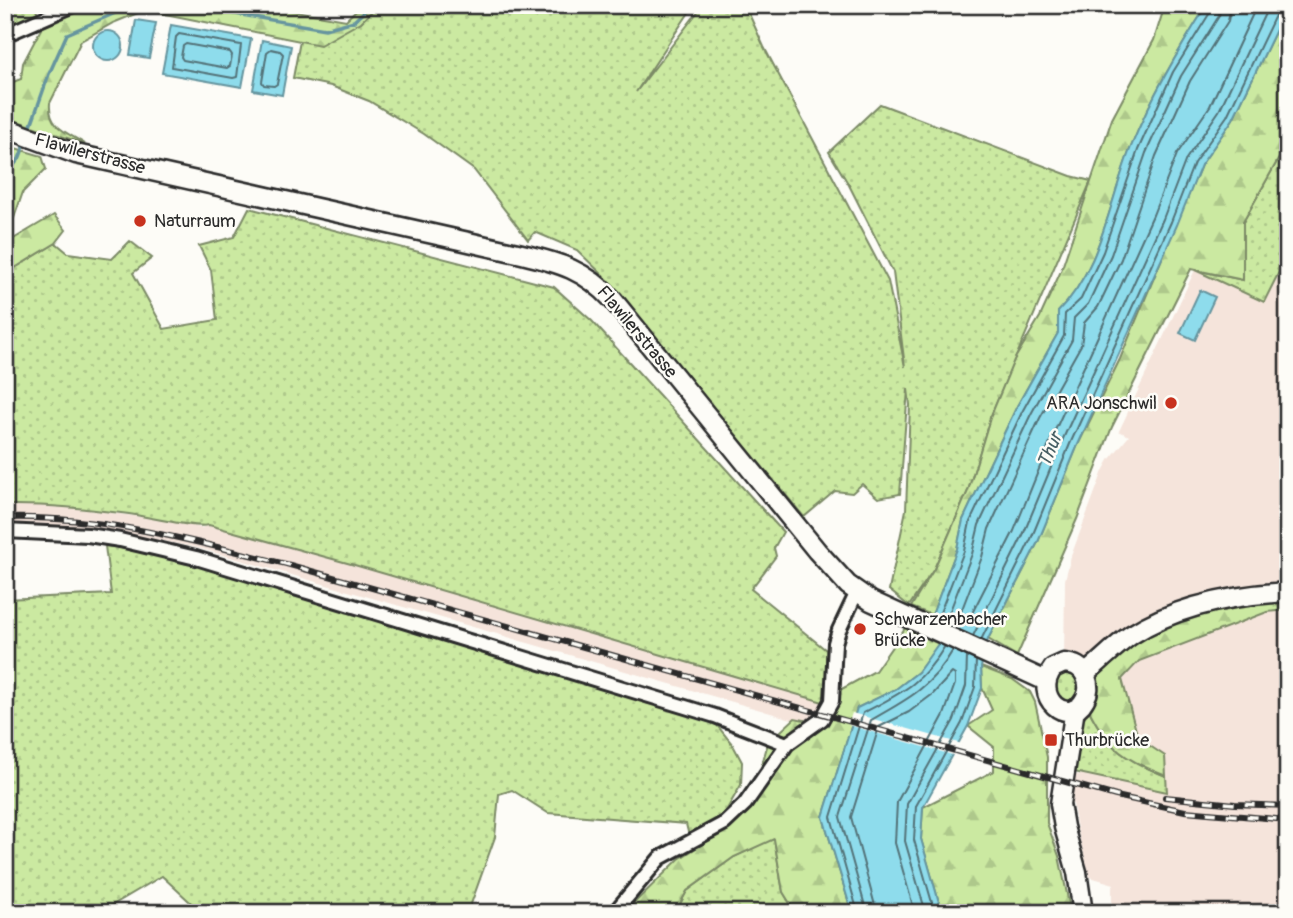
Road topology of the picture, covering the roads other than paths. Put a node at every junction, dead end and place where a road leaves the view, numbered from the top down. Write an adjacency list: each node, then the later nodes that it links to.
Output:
1 (74, 5): 2 (street)
2 (5, 35)
3 (5, 128): 5 (main road, Flawilerstrasse)
4 (5, 531): 10 (street)
5 (857, 592): 8 (main road, Flawilerstrasse); 10 (street)
6 (1288, 592): 7 (main road)
7 (1085, 674): 8 (main road); 9 (main road)
8 (1046, 681): 9 (main road)
9 (1067, 709): 12 (main road)
10 (788, 744): 11 (street)
11 (614, 913)
12 (1083, 913)

